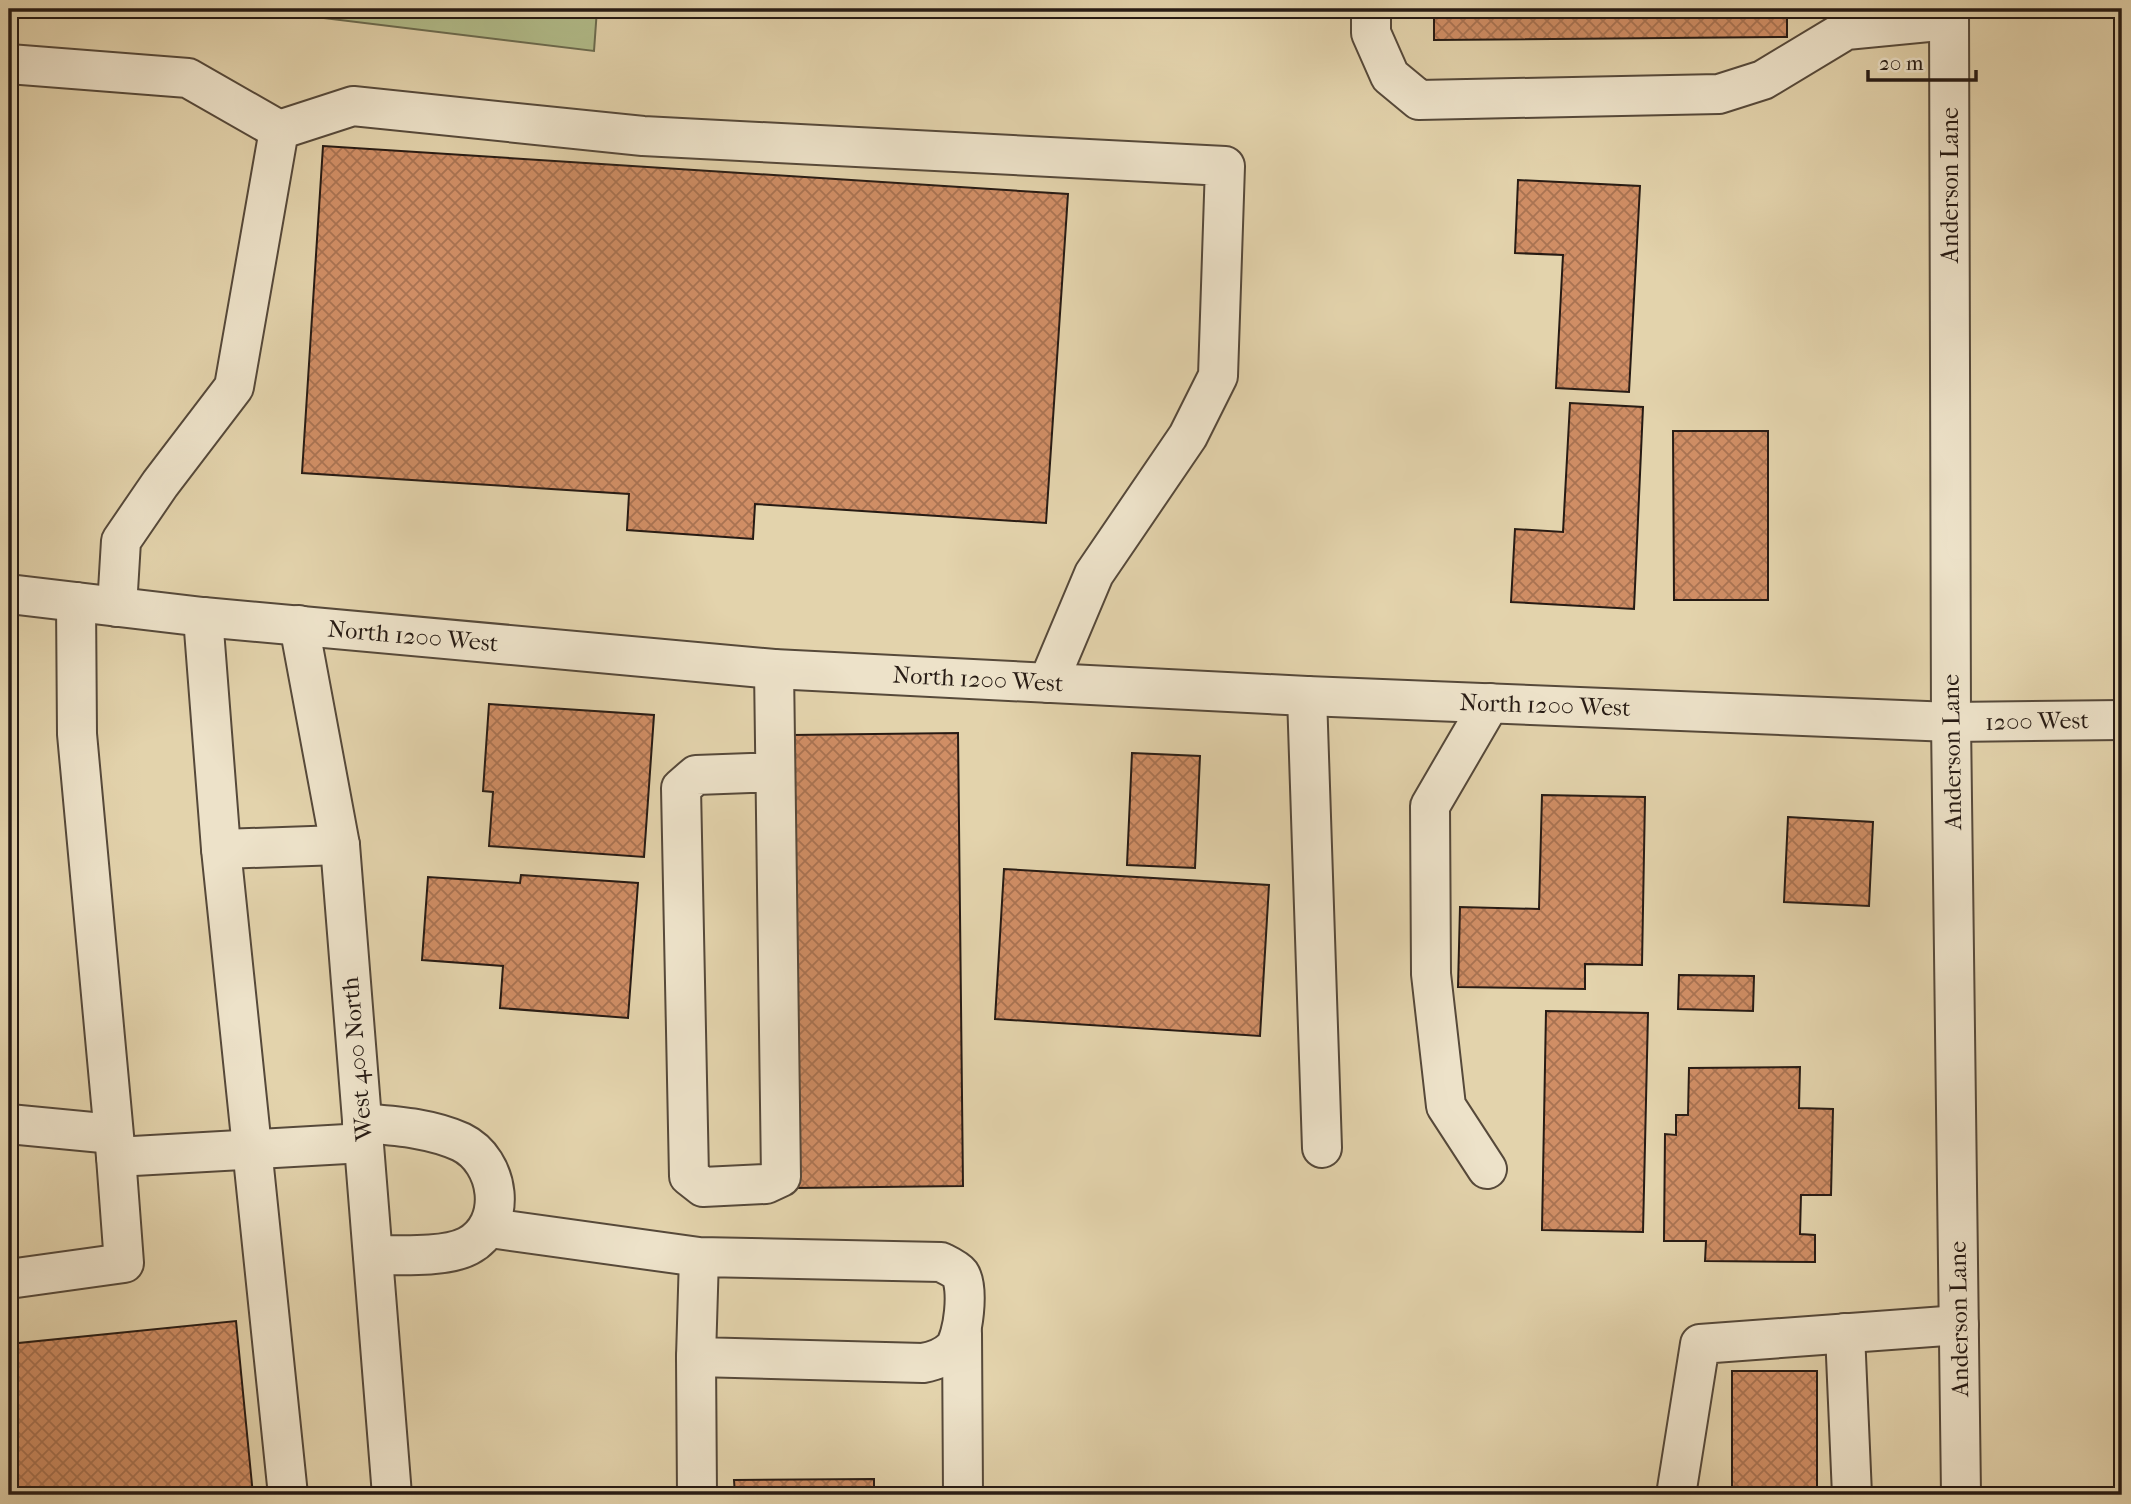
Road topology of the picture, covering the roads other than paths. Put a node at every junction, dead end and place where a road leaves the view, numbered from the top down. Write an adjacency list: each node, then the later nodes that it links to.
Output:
1 (1371, 9): 3 (street)
2 (1949, 15): 3 (street); 16 (street, Anderson Lane)
3 (1845, 20)
4 (9, 64): 5 (street)
5 (279, 130): 8 (street); 12 (street)
6 (9, 594): 7 (street, North 1200 West)
7 (76, 602): 8 (street, North 1200 West); 22 (street)
8 (117, 607): 9 (street, North 1200 West)
9 (203, 617): 10 (street, North 1200 West); 19 (street)
10 (299, 625): 11 (street, North 1200 West); 18 (street, West 400 North)
11 (774, 669): 12 (street, North 1200 West); 17 (street)
12 (1048, 683): 13 (street, North 1200 West)
13 (1307, 695): 14 (street, North 1200 West); 23 (street)
14 (1490, 703): 16 (street, North 1200 West); 25 (street)
15 (2122, 720): 16 (street, 1200 West)
16 (1951, 722): 30 (street, Anderson Lane)
17 (775, 772): 17 (street)
18 (340, 845): 19 (street); 21 (street, West 400 North)
19 (221, 849): 24 (street)
20 (9, 1124): 22 (street)
21 (363, 1133): 24 (street); 26 (street); 27 (street, West 400 North)
22 (115, 1146): 24 (street); 29 (street)
23 (1322, 1148)
24 (253, 1149): 34 (street)
25 (1487, 1169)
26 (489, 1228): 27 (street); 28 (street)
27 (373, 1255): 35 (street, West 400 North)
28 (699, 1257): 31 (street); 33 (street)
29 (9, 1279)
30 (1959, 1325): 32 (street); 40 (street, Anderson Lane)
31 (962, 1333): 33 (street); 37 (street)
32 (1845, 1333): 38 (street); 39 (street)
33 (696, 1357): 36 (street)
34 (288, 1495)
35 (392, 1495)
36 (697, 1495)
37 (963, 1495)
38 (1676, 1495)
39 (1852, 1495)
40 (1961, 1495)

